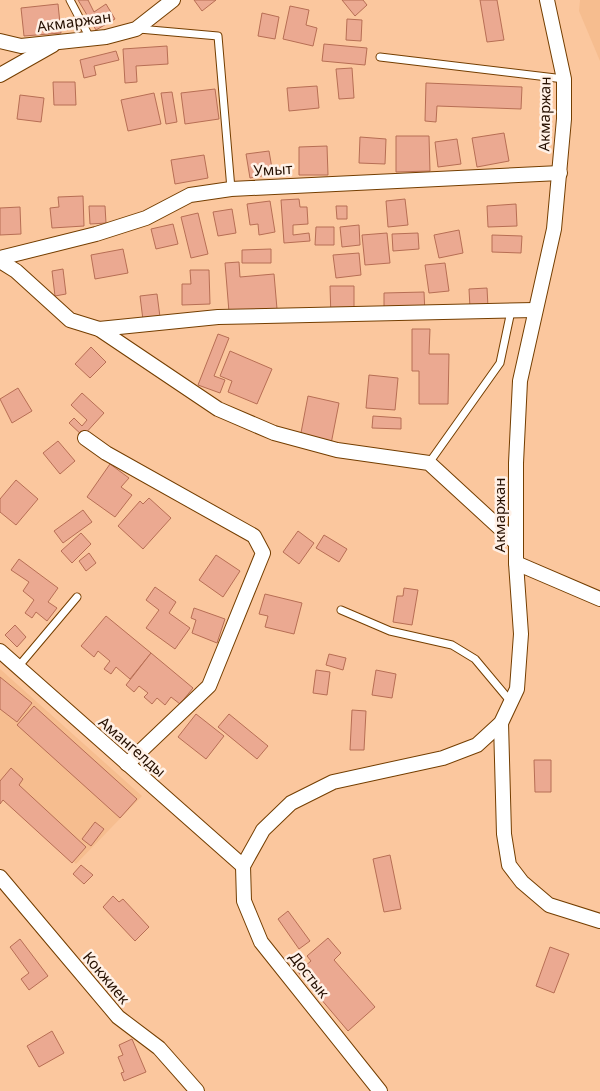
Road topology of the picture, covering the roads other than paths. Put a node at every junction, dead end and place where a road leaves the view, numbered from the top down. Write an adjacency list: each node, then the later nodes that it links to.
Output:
1 (70, 0): 5 (lane)
2 (173, 0): 4 (street, Акмаржан)
3 (547, 0): 10 (street, Акмаржан)
4 (136, 28): 5 (street, Акмаржан); 12 (lane)
5 (90, 38): 7 (street, Акмаржан)
6 (0, 41): 7 (street, Акмаржан)
7 (58, 42): 9 (street)
8 (380, 57): 10 (lane)
9 (0, 75)
10 (564, 79): 11 (street, Акмаржан)
11 (560, 173): 12 (street, Умыт); 14 (street, Акмаржан)
12 (231, 189): 13 (street, Умыт)
13 (0, 260): 16 (street, Умыт)
14 (534, 310): 15 (street, Умыт); 19 (street, Акмаржан)
15 (511, 311): 16 (street, Умыт); 18 (lane)
16 (99, 329): 18 (street, Умыт)
17 (86, 438): 28 (street)
18 (429, 463): 19 (street)
19 (516, 544): 20 (street, Акмаржан)
20 (516, 563): 22 (street); 26 (street, Акмаржан)
21 (77, 597): 25 (lane)
22 (600, 599)
23 (341, 610): 26 (lane)
24 (0, 651): 25 (street, Амангелды)
25 (18, 667): 28 (street, Амангелды)
26 (511, 703): 27 (street, Акмаржан)
27 (501, 723): 29 (street, Акмаржан); 31 (street)
28 (127, 764): 29 (street, Амангелды)
29 (243, 866): 33 (street, Достык)
30 (0, 877): 32 (street, Кокжиек)
31 (600, 922)
32 (197, 1091)
33 (380, 1091)

